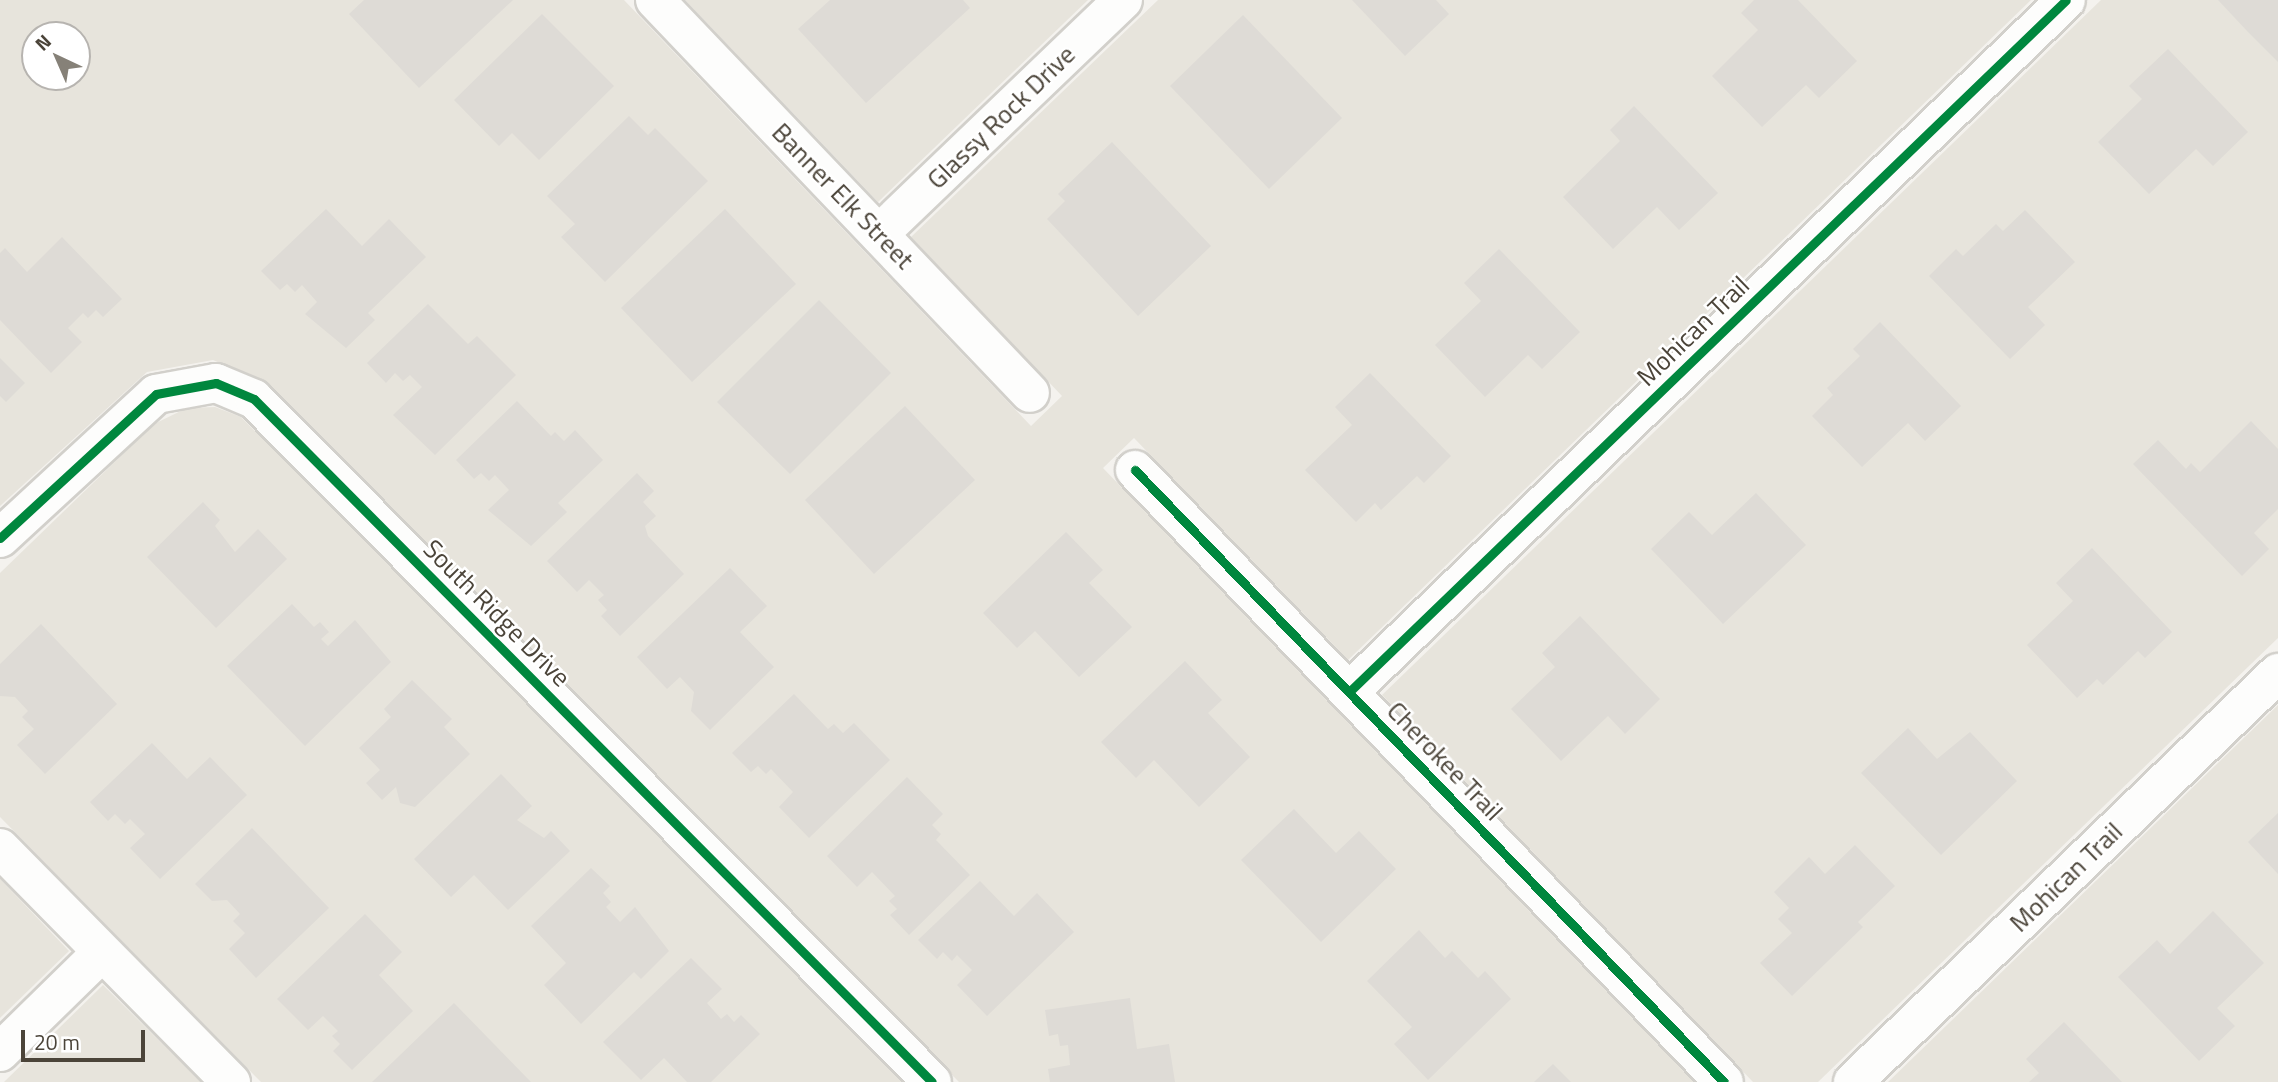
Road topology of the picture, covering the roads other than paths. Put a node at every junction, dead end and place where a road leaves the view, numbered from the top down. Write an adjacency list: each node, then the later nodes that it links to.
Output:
1 (655, 0): 4 (street, Banner Elk Street)
2 (1123, 0): 4 (street, Glassy Rock Drive)
3 (2066, 0): 9 (street, Mohican Trail)
4 (879, 234): 5 (street, Banner Elk Street)
5 (1030, 393)
6 (1135, 470): 9 (street, Cherokee Trail)
7 (0, 538): 14 (street, South Ridge Drive)
8 (2278, 673): 16 (street, Mohican Trail)
9 (1349, 692): 15 (street, Cherokee Trail)
10 (0, 848): 11 (street)
11 (102, 953): 12 (street); 13 (street)
12 (0, 1052)
13 (231, 1082)
14 (932, 1082)
15 (1724, 1082)
16 (1853, 1082)

